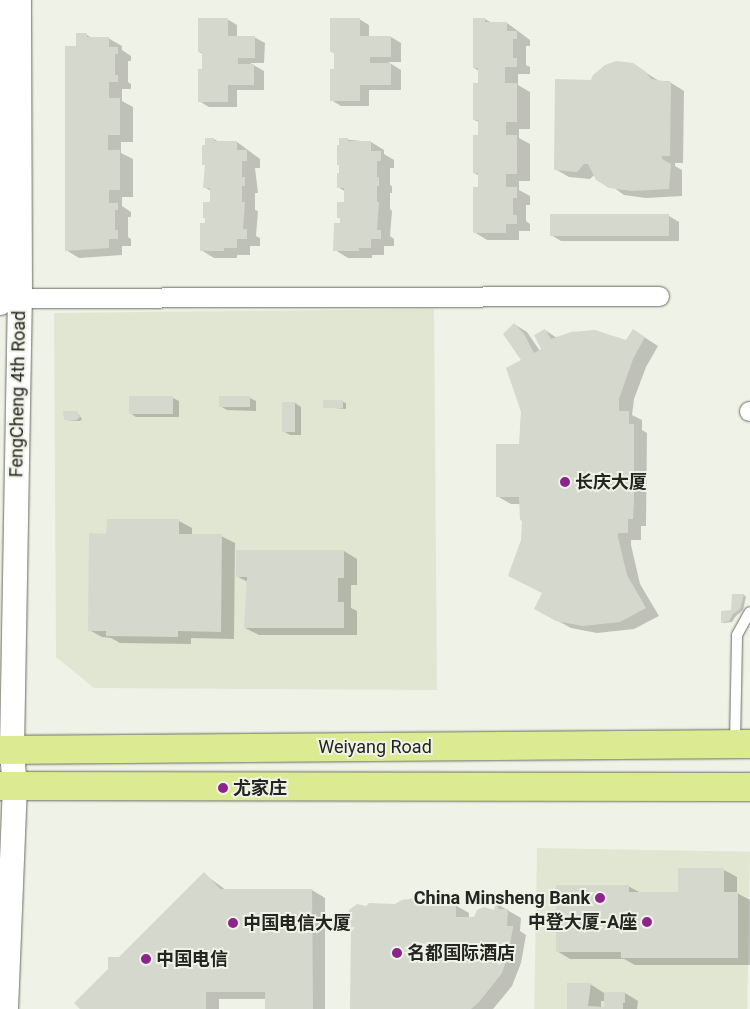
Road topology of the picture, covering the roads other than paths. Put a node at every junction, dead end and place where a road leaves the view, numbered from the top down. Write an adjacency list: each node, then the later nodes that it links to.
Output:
1 (1, 0): 3 (street)
2 (19, 0): 3 (street, FengCheng 4th Road)
3 (7, 40): 5 (street, FengCheng 4th Road)
4 (659, 296): 5 (street)
5 (7, 299): 8 (street, FengCheng 4th Road)
6 (750, 612): 7 (lane)
7 (742, 744): 8 (main road, Weiyang Road)
8 (6, 750): 9 (street, FengCheng 4th Road)
9 (7, 787): 10 (main road); 11 (street)
10 (750, 787)
11 (6, 1009)

